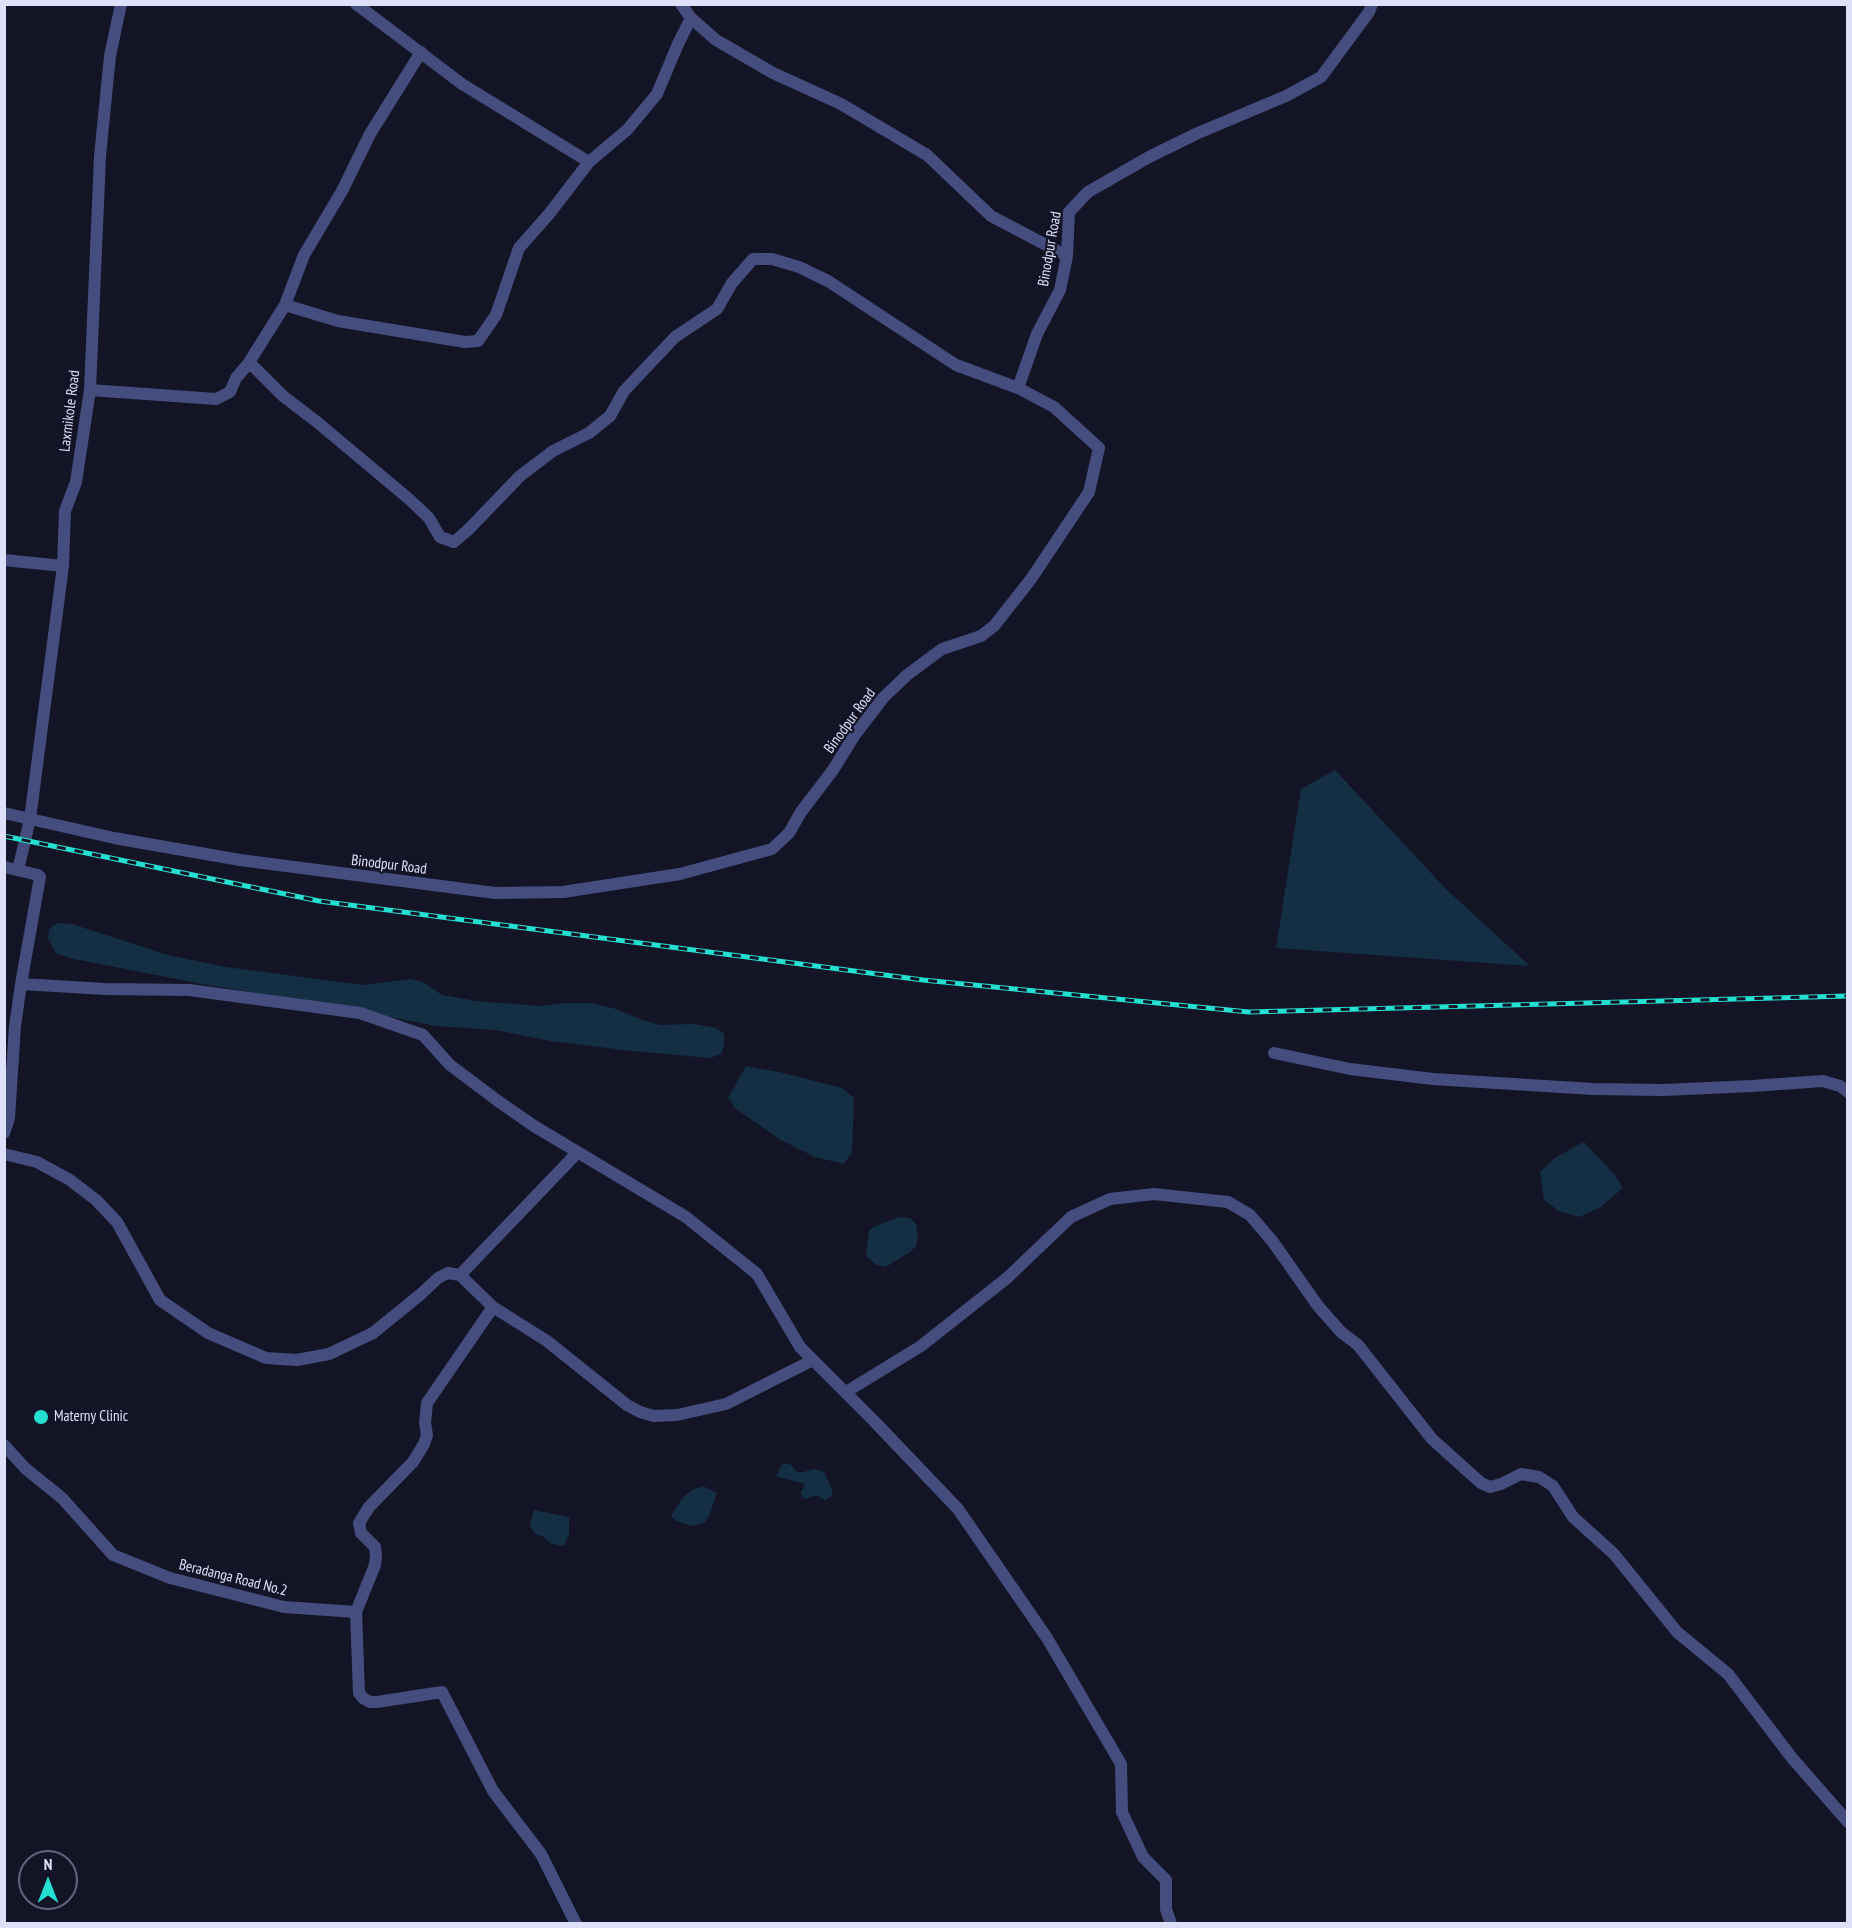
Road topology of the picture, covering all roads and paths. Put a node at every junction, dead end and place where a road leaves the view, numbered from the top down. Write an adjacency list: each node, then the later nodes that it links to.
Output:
1 (121, 4): 12 (street, Laxmikole Road)
2 (356, 4): 6 (street)
3 (681, 4): 5 (street)
4 (1372, 4): 8 (street, Binodpur Road)
5 (692, 18): 7 (street); 8 (street)
6 (421, 52): 7 (street); 9 (street)
7 (589, 162): 9 (street)
8 (1067, 256): 11 (street, Binodpur Road)
9 (285, 305): 10 (street)
10 (248, 363): 11 (street); 12 (street)
11 (1018, 388): 16 (street, Binodpur Road)
12 (90, 390): 14 (street, Laxmikole Road)
13 (4, 560): 14 (street)
14 (63, 566): 16 (street, Laxmikole Road)
15 (4, 813): 16 (street)
16 (30, 819): 18 (street, Laxmikole Road)
17 (4, 867): 18 (street)
18 (18, 870): 19 (street)
19 (21, 984): 22 (street); 23 (street)
20 (1274, 1053): 21 (street)
21 (1848, 1092)
22 (4, 1132)
23 (578, 1152): 25 (street); 27 (street)
24 (4, 1154): 25 (street)
25 (460, 1275): 26 (street)
26 (493, 1307): 27 (street); 30 (street)
27 (813, 1360): 28 (street)
28 (846, 1392): 31 (street); 33 (street)
29 (4, 1445): 30 (street, Beradanga Road No.2)
30 (356, 1612): 32 (street)
31 (1846, 1816)
32 (576, 1923)
33 (1171, 1923)

